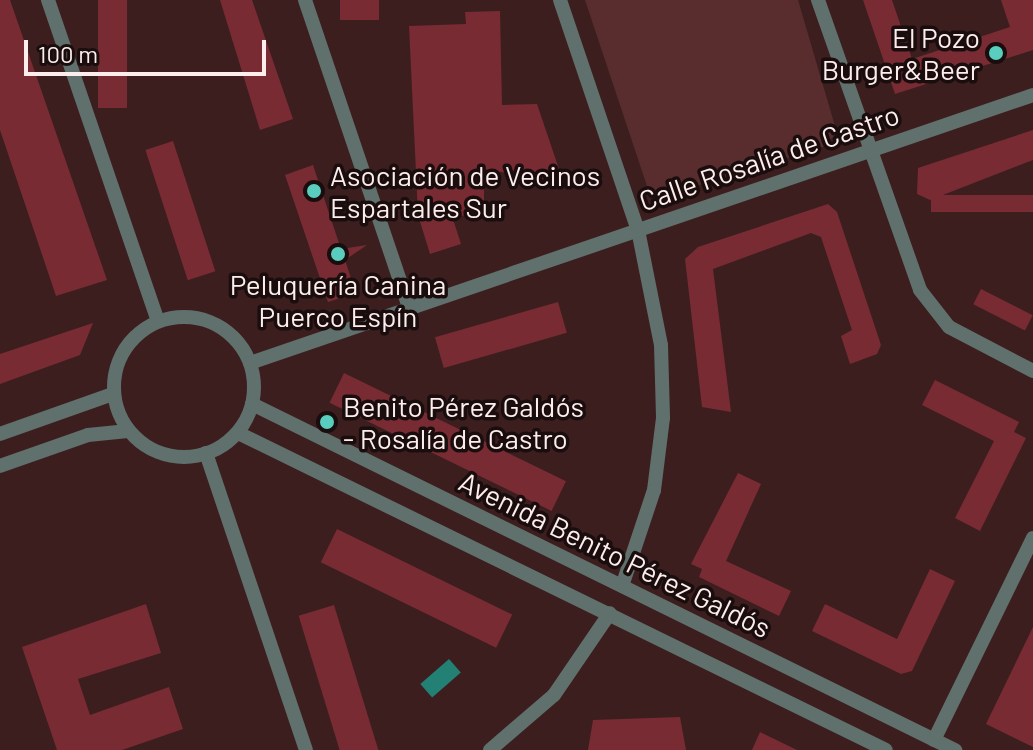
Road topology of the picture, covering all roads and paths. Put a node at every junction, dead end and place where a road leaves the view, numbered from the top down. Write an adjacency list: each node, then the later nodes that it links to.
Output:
1 (48, 0): 9 (street)
2 (305, 0): 8 (street)
3 (560, 0): 7 (street)
4 (818, 0): 6 (street)
5 (1033, 95): 6 (street, Calle Rosalía de Castro)
6 (870, 149): 7 (street, Calle Rosalía de Castro); 11 (street)
7 (638, 230): 8 (street, Calle Rosalía de Castro); 20 (street)
8 (409, 307): 10 (street, Calle Rosalía de Castro)
9 (158, 321): 10 (street); 12 (street)
10 (250, 363): 13 (street)
11 (1033, 371)
12 (113, 394): 14 (street); 16 (street)
13 (252, 404): 15 (street); 20 (street, Avenida Benito Pérez Galdós)
14 (128, 431): 17 (street); 18 (street)
15 (238, 433): 17 (street); 21 (street, Avenida Benito Pérez Galdós)
16 (0, 434)
17 (206, 453): 23 (street)
18 (0, 466)
19 (1033, 538): 22 (street)
20 (622, 586): 22 (street, Avenida Benito Pérez Galdós)
21 (610, 613): 24 (street); 25 (street, Avenida Benito Pérez Galdós)
22 (934, 740): 26 (street, Avenida Benito Pérez Galdós)
23 (306, 750)
24 (490, 750)
25 (886, 750)
26 (955, 750)

